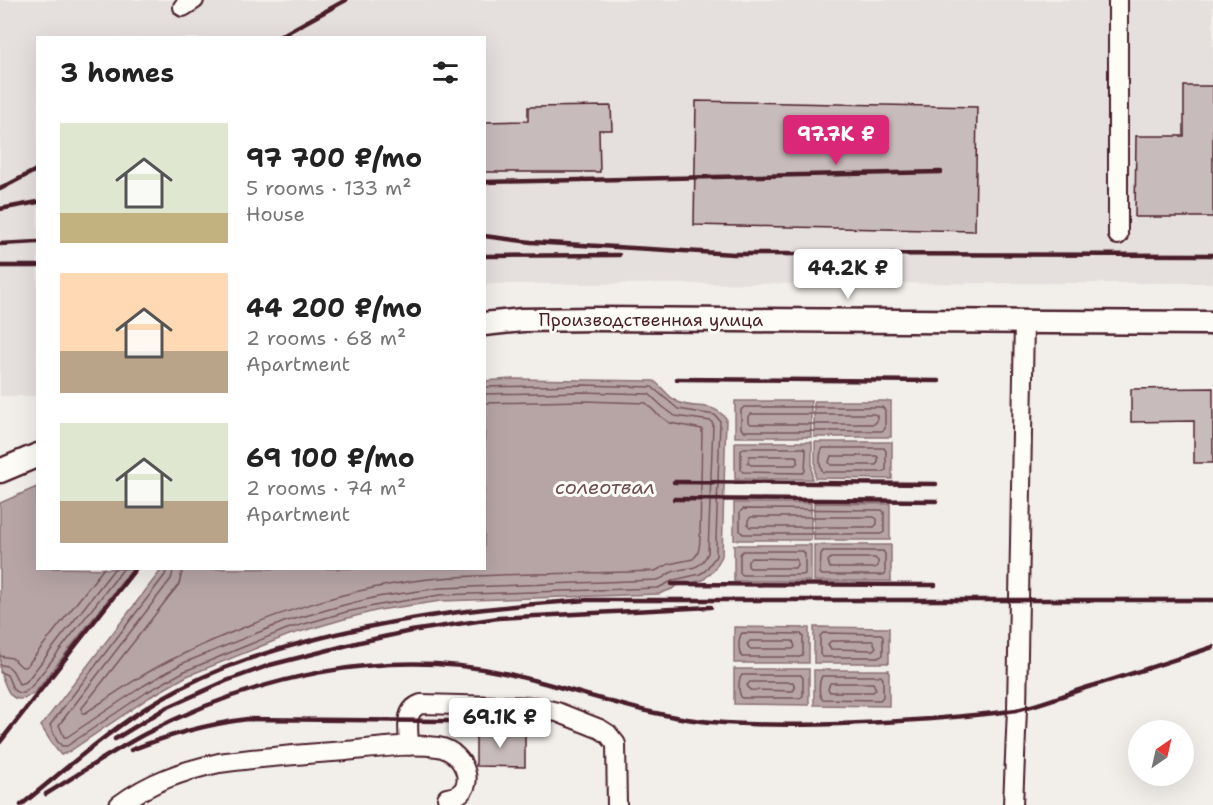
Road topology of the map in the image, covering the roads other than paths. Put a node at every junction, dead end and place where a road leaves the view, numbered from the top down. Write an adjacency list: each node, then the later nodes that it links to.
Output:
1 (1118, 0): 2 (lane)
2 (1118, 235)
3 (1024, 322): 4 (main road, Производственная улица); 5 (main road, Производственная улица); 12 (lane)
4 (1213, 323)
5 (486, 324)
6 (36, 456): 7 (main road)
7 (0, 471)
8 (409, 746): 9 (lane); 10 (lane); 11 (lane)
9 (447, 798)
10 (119, 805)
11 (617, 805)
12 (1013, 805)

